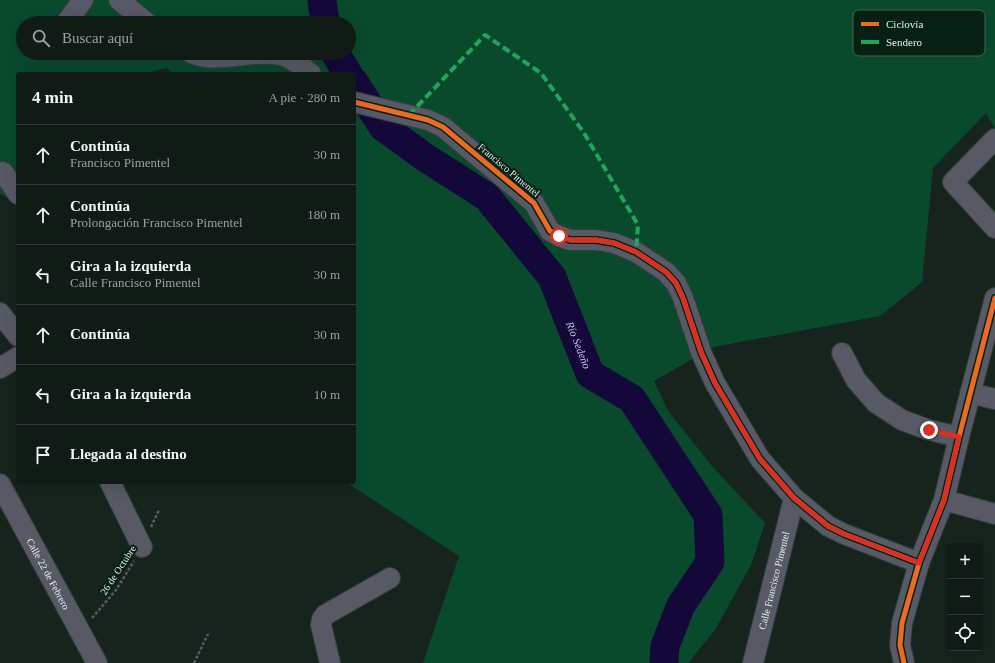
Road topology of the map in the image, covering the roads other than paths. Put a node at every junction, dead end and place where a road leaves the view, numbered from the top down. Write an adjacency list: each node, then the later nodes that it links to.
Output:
1 (83, 0): 3 (street)
2 (119, 0): 4 (street)
3 (71, 16)
4 (138, 16)
5 (292, 60): 6 (street)
6 (308, 72)
7 (356, 102): 23 (street, Francisco Pimentel)
8 (995, 139): 11 (street)
9 (3, 172): 10 (street)
10 (16, 191)
11 (995, 228)
12 (995, 298): 18 (street)
13 (0, 313): 14 (street)
14 (16, 333)
15 (842, 353): 20 (street)
16 (16, 358): 17 (street)
17 (0, 368)
18 (970, 393): 19 (street); 20 (street)
19 (995, 399)
20 (959, 437): 24 (street)
21 (0, 484): 29 (street, Calle 22 de Febrero)
22 (111, 484): 26 (street)
23 (794, 498): 27 (street, Francisco Pimentel); 31 (street, Calle Francisco Pimentel)
24 (944, 500): 25 (street); 27 (street)
25 (995, 514)
26 (142, 547)
27 (919, 563): 32 (street)
28 (390, 578): 30 (street)
29 (97, 663)
30 (330, 663)
31 (753, 663)
32 (904, 663)

